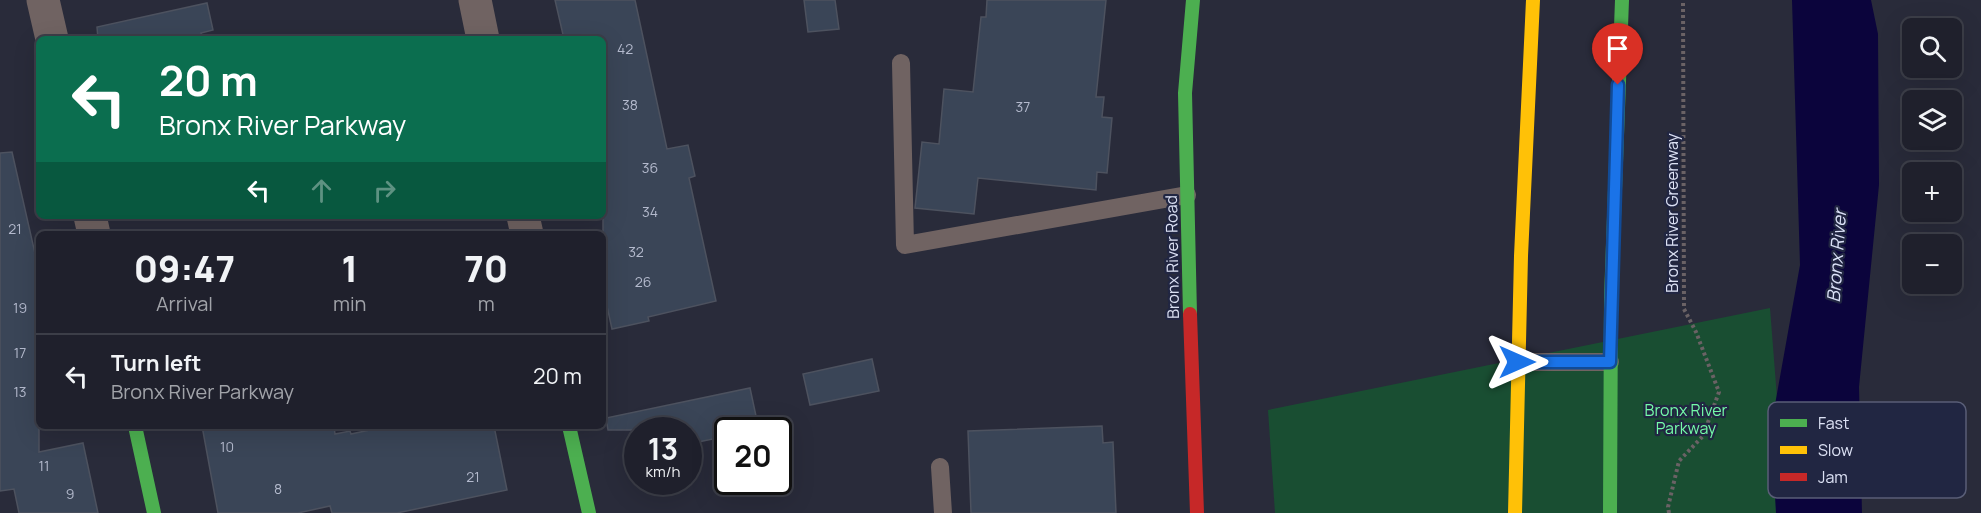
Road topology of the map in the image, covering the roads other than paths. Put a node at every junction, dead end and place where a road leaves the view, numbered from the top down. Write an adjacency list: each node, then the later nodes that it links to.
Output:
1 (43, 0): 6 (street)
2 (475, 0): 7 (street)
3 (1193, 0): 9 (main road, Bronx River Road)
4 (1533, 0): 10 (main road)
5 (1622, 0): 11 (main road)
6 (51, 36)
7 (482, 36)
8 (901, 63): 9 (lane)
9 (1187, 195): 18 (main road, Bronx River Road)
10 (1517, 362): 11 (lane); 19 (main road)
11 (1610, 362): 20 (main road)
12 (136, 429): 15 (main road)
13 (570, 429): 16 (main road)
14 (940, 467): 17 (lane)
15 (154, 513)
16 (589, 513)
17 (943, 513)
18 (1197, 513)
19 (1515, 513)
20 (1610, 513)

